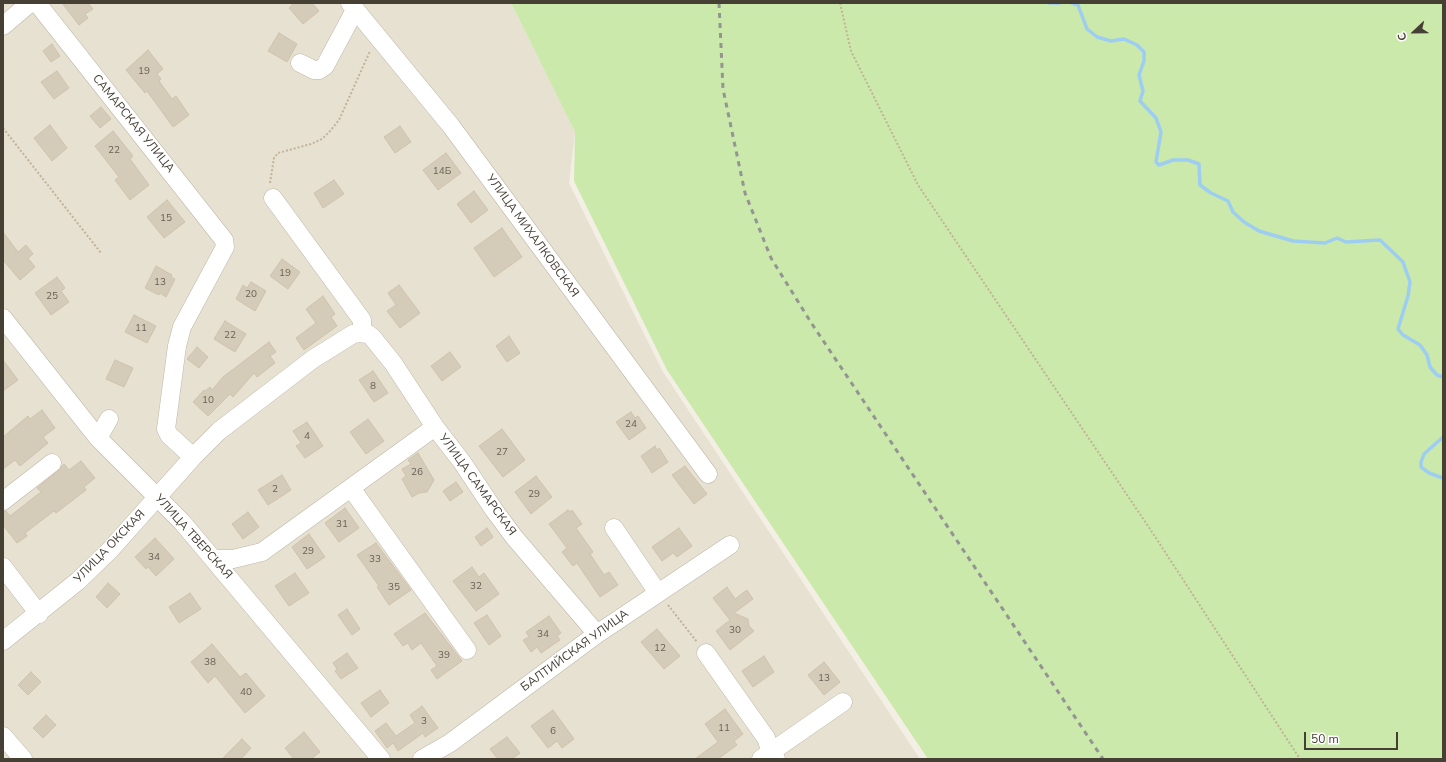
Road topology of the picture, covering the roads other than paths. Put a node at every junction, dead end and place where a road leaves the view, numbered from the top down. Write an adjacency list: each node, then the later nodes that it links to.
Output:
1 (30, 3): 4 (street)
2 (37, 3): 12 (street, САМАРСКАЯ УЛИЦА)
3 (353, 6): 5 (street); 14 (street, УЛИЦА МИХАЛКОВСКАЯ)
4 (3, 26)
5 (300, 63)
6 (273, 198): 8 (street)
7 (3, 318): 11 (street, УЛИЦА ТВЕРСКАЯ)
8 (362, 333): 10 (street, УЛИЦА САМАРСКАЯ); 12 (street, УЛИЦА ОКСКАЯ)
9 (109, 419): 11 (street)
10 (435, 428): 15 (street); 24 (street, УЛИЦА САМАРСКАЯ)
11 (98, 438): 16 (street, УЛИЦА ТВЕРСКАЯ)
12 (193, 457): 16 (street, УЛИЦА ОКСКАЯ)
13 (52, 463): 17 (street)
14 (708, 474)
15 (351, 488): 20 (street); 27 (street)
16 (158, 498): 20 (street, УЛИЦА ТВЕРСКАЯ); 23 (street, УЛИЦА ОКСКАЯ)
17 (3, 501)
18 (614, 528): 22 (street)
19 (730, 545): 22 (street, БАЛТИЙСКАЯ УЛИЦА)
20 (214, 559): 32 (street, УЛИЦА ТВЕРСКАЯ)
21 (3, 567): 23 (street)
22 (658, 593): 24 (street, БАЛТИЙСКАЯ УЛИЦА)
23 (40, 614): 25 (street, УЛИЦА ОКСКАЯ)
24 (598, 634): 33 (street, БАЛТИЙСКАЯ УЛИЦА)
25 (3, 641)
26 (702, 648): 30 (street)
27 (467, 650)
28 (843, 702): 30 (street)
29 (3, 736): 31 (street)
30 (769, 757)
31 (23, 759)
32 (381, 759)
33 (422, 759)

